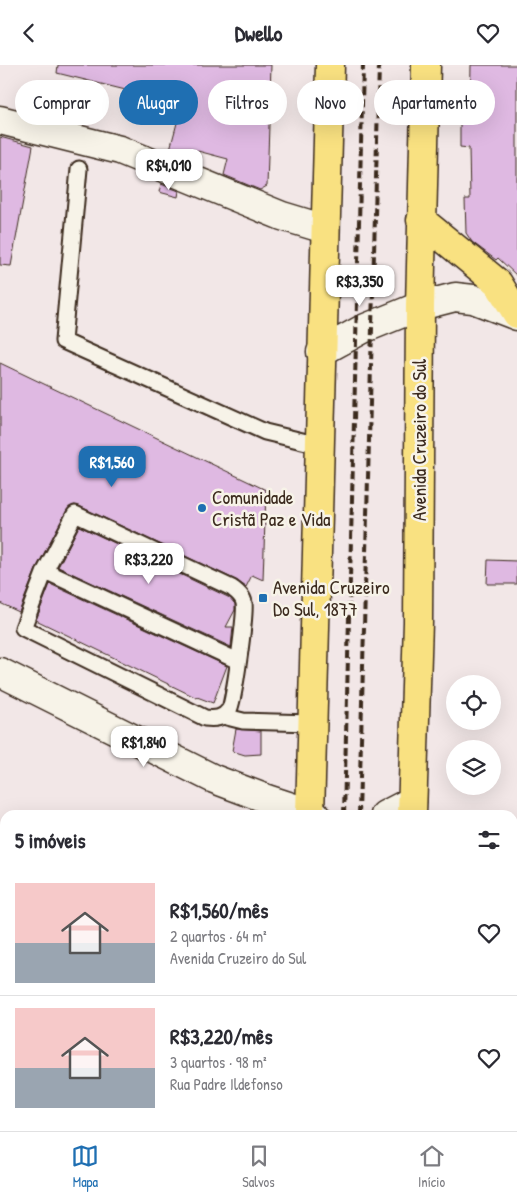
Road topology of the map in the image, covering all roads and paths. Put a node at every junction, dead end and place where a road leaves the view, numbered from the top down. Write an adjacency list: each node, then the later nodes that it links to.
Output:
1 (330, 65): 6 (main road)
2 (426, 65): 5 (main road, Avenida Cruzeiro do Sul)
3 (0, 120): 6 (street)
4 (79, 169): 10 (lane)
5 (421, 220): 7 (main road, Avenida Cruzeiro do Sul); 8 (main road)
6 (325, 229): 9 (main road)
7 (420, 306): 8 (street); 9 (street); 16 (main road, Avenida Cruzeiro do Sul)
8 (517, 315)
9 (321, 352): 10 (main road)
10 (319, 445): 15 (main road)
11 (45, 571): 12 (lane); 12 (lane); 14 (lane)
12 (238, 661): 14 (lane)
13 (0, 672): 17 (street)
14 (223, 716): 15 (lane)
15 (312, 723): 18 (main road)
16 (412, 808)
17 (300, 810)
18 (312, 810)

